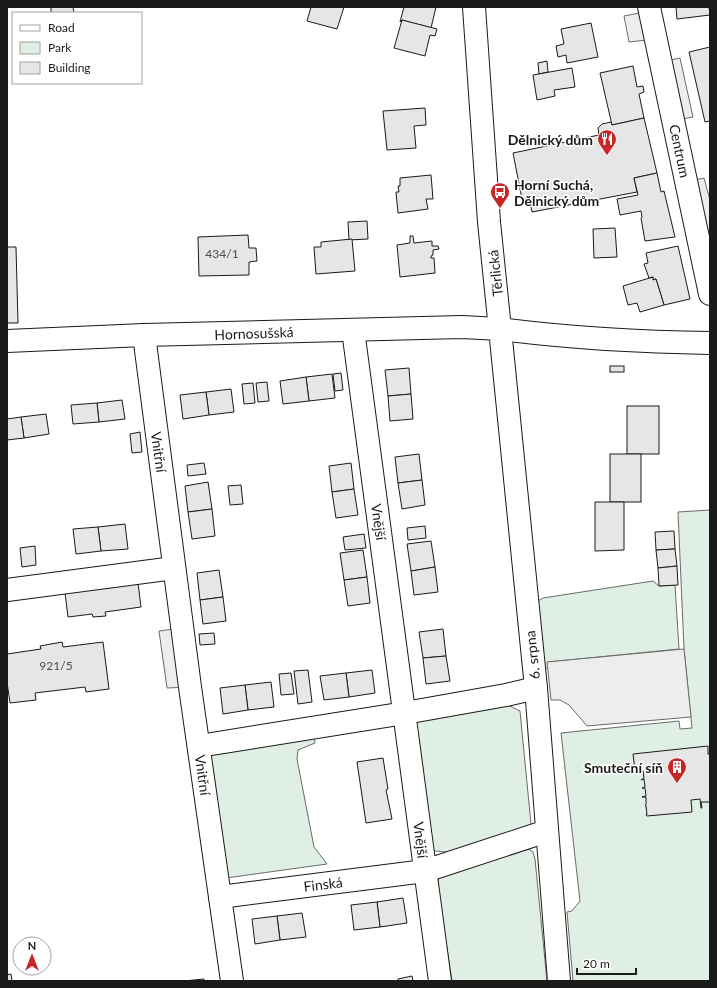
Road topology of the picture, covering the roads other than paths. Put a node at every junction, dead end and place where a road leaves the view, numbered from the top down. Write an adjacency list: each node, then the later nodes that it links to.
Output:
1 (474, 7): 4 (street, Těrlická)
2 (649, 7): 3 (street, Centrum)
3 (710, 294)
4 (500, 329): 5 (street, Hornosušská); 8 (street); 11 (street, 6. srpna)
5 (353, 330): 6 (street, Hornosušská); 12 (street, Vnější)
6 (144, 335): 7 (street, Hornosušská); 9 (street, Vnitřní)
7 (7, 341)
8 (710, 343)
9 (174, 568): 10 (street); 13 (street, Vnitřní)
10 (7, 590)
11 (536, 688): 12 (street); 14 (street, 6. srpna)
12 (405, 713): 13 (street); 15 (street, Vnější)
13 (199, 746): 16 (street, Vnitřní)
14 (547, 831): 15 (street, Finská); 19 (street, 6. srpna)
15 (425, 871): 16 (street, Finská); 18 (street)
16 (220, 897): 17 (street, Vnitřní)
17 (232, 981)
18 (440, 981)
19 (559, 981)

